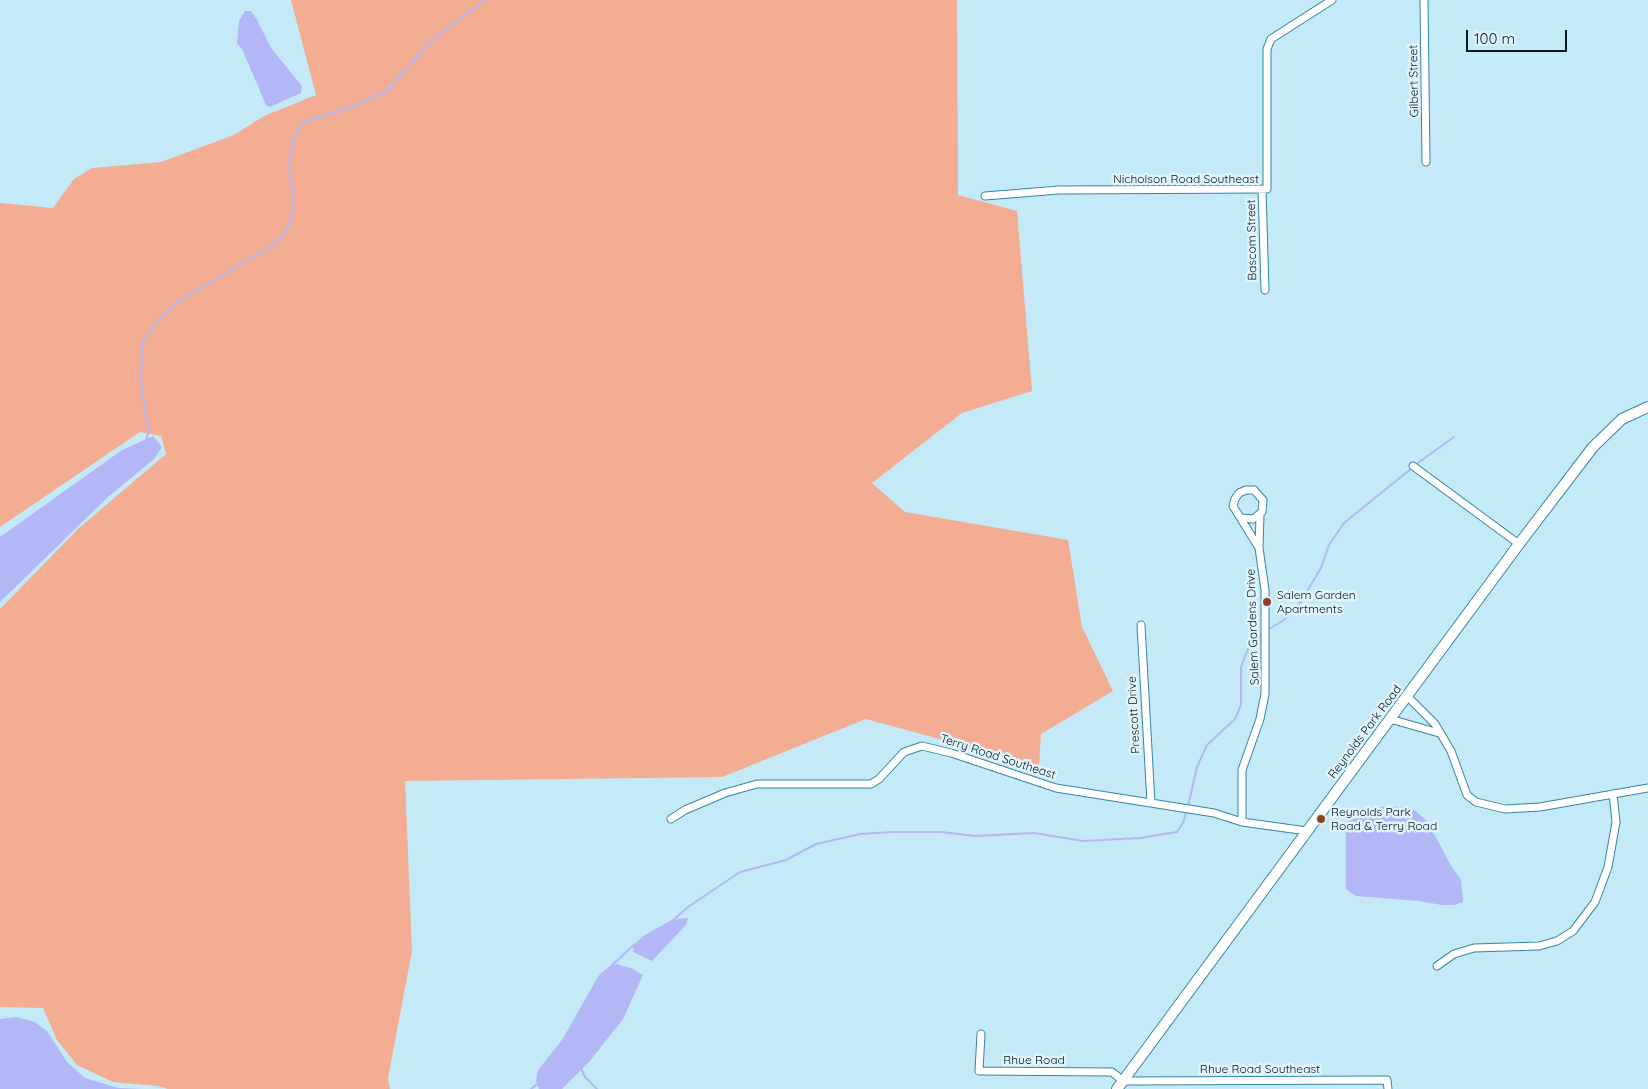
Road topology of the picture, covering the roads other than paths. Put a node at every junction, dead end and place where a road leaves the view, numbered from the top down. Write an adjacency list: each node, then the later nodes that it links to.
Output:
1 (1332, 0): 4 (street, Nicholson Road Southeast)
2 (1424, 0): 3 (street, Gilbert Street)
3 (1426, 162)
4 (1262, 190): 5 (street, Nicholson Road Southeast); 6 (street, Bascom Street)
5 (985, 196)
6 (1265, 290)
7 (1648, 406): 11 (main road, Reynolds Park Road)
8 (1413, 466): 11 (street)
9 (1260, 515): 10 (street); 10 (street, Salem Gardens Drive); 12 (street, Salem Gardens Drive)
10 (1242, 518): 12 (street, Salem Gardens Drive)
11 (1518, 544): 14 (main road, Reynolds Park Road)
12 (1260, 548): 21 (street, Salem Gardens Drive)
13 (1141, 625): 19 (street, Prescott Drive)
14 (1407, 696): 15 (main road, Reynolds Park Road); 16 (street)
15 (1390, 719): 16 (street); 22 (main road, Reynolds Park Road)
16 (1439, 733): 18 (street)
17 (1648, 788): 18 (street)
18 (1613, 794): 23 (street)
19 (1150, 803): 20 (street, Terry Road Southeast); 21 (street, Terry Road Southeast)
20 (671, 819)
21 (1242, 822): 22 (street, Terry Road Southeast)
22 (1307, 831): 25 (main road, Reynolds Park Road)
23 (1437, 966)
24 (981, 1034): 25 (street, Rhue Road)
25 (1120, 1085): 26 (street, Rhue Road Southeast)
26 (1388, 1089)

